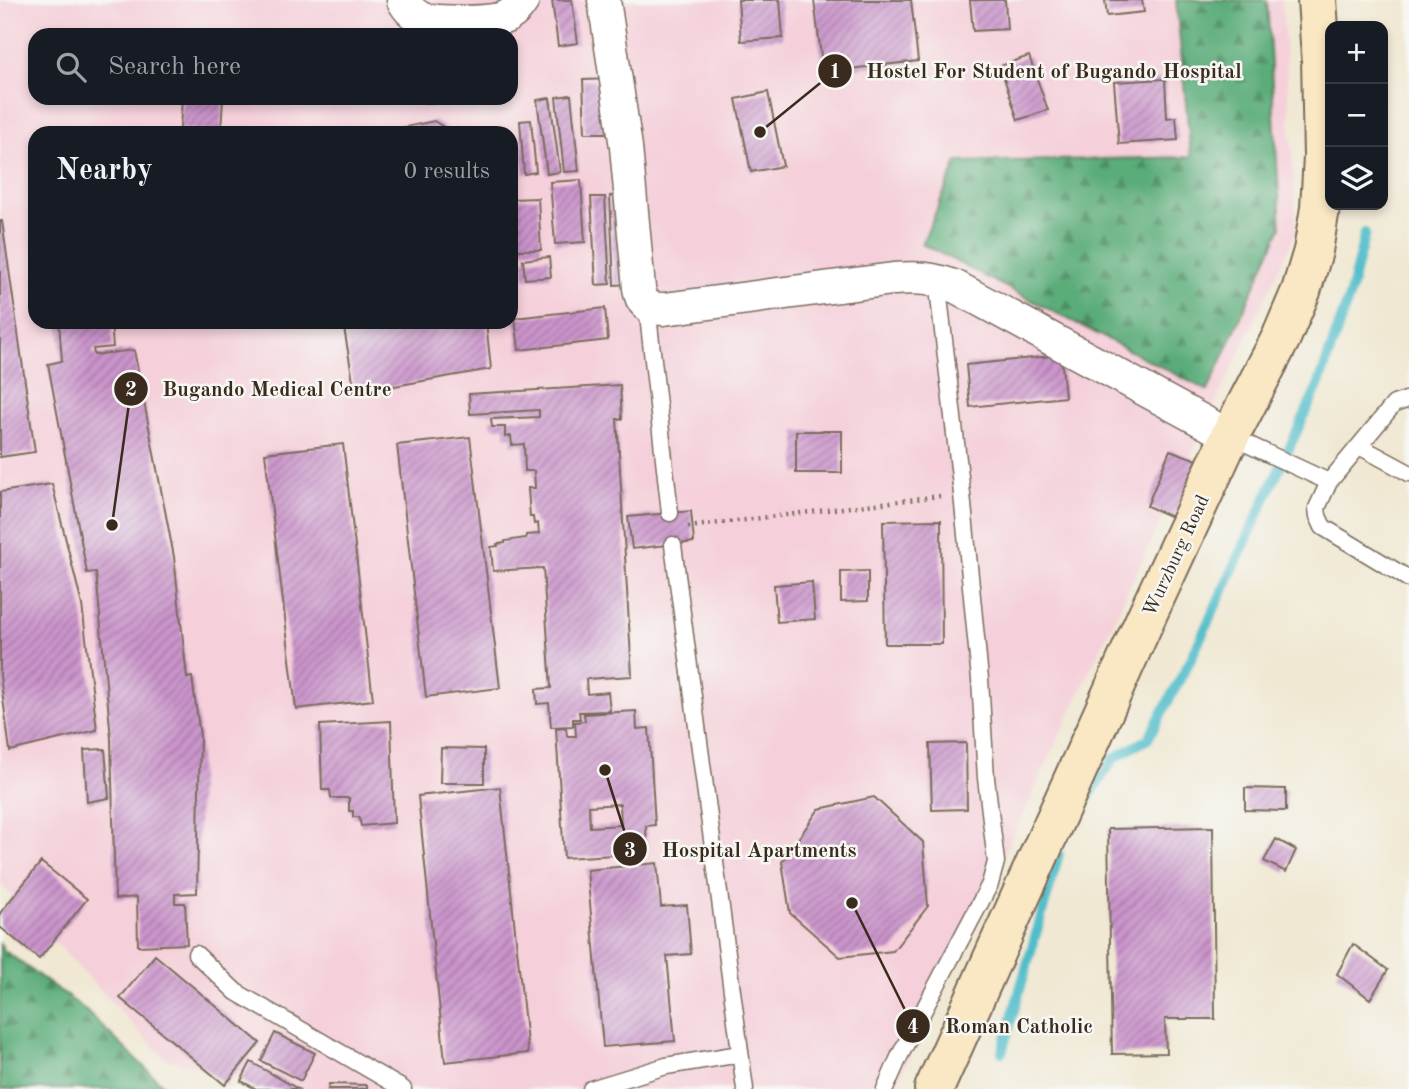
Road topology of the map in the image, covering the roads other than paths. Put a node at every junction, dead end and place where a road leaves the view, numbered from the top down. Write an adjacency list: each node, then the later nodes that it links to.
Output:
1 (403, 0): 2 (street)
2 (523, 0)
3 (604, 0): 6 (street)
4 (1317, 0): 8 (main road, Wurzburg Road)
5 (937, 280): 6 (street); 8 (street); 20 (lane)
6 (647, 306): 12 (lane)
7 (1409, 399): 9 (lane)
8 (1230, 436): 11 (lane); 21 (main road, Wurzburg Road)
9 (1359, 446): 10 (lane); 11 (lane)
10 (1409, 473)
11 (1329, 482): 14 (lane)
12 (670, 513)
13 (673, 545): 16 (lane)
14 (1409, 579)
15 (197, 954): 17 (lane)
16 (740, 1055): 18 (lane); 19 (lane)
17 (403, 1089)
18 (591, 1089)
19 (745, 1089)
20 (885, 1089)
21 (934, 1089)

